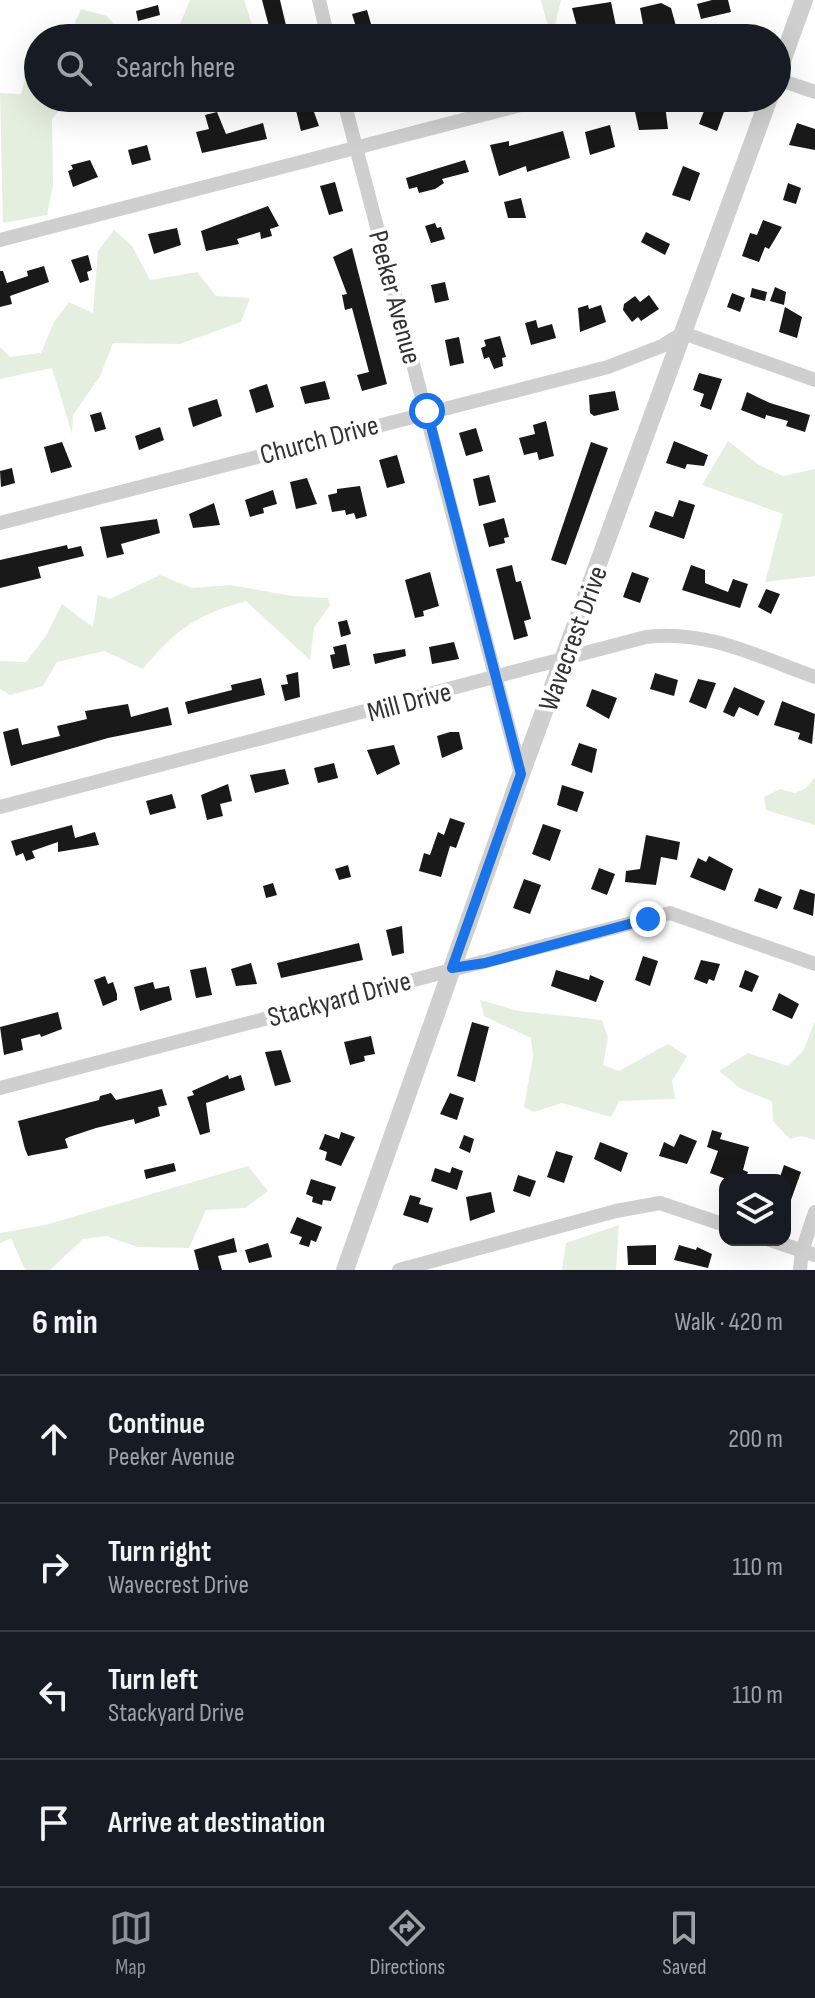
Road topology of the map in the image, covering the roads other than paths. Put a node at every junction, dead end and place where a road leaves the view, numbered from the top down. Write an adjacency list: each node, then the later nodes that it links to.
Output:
1 (319, 0): 3 (street)
2 (804, 0): 4 (street)
3 (325, 24)
4 (791, 37)
5 (791, 83): 6 (street)
6 (815, 92)
7 (347, 112): 10 (street, Peeker Avenue)
8 (494, 112): 10 (street)
9 (764, 112): 12 (street, Wavecrest Drive)
10 (356, 148): 11 (street); 14 (street, Peeker Avenue)
11 (0, 240)
12 (683, 333): 13 (street); 14 (street, Church Drive); 16 (street, Wavecrest Drive)
13 (815, 380)
14 (427, 411): 15 (street, Church Drive); 18 (street, Peeker Avenue)
15 (0, 523)
16 (564, 659): 17 (street, Mill Drive); 18 (street, Mill Drive); 19 (street, Wavecrest Drive)
17 (815, 677)
18 (494, 679): 19 (street, Peeker Avenue); 20 (street, Mill Drive)
19 (521, 774): 22 (street, Wavecrest Drive)
20 (0, 807)
21 (815, 964): 22 (street, Stackyard Drive)
22 (452, 968): 23 (street, Stackyard Drive); 28 (street, Wavecrest Drive)
23 (0, 1088)
24 (815, 1212): 27 (street)
25 (719, 1223): 29 (street)
26 (788, 1246): 27 (street)
27 (808, 1253): 30 (street)
28 (345, 1270)
29 (399, 1270)
30 (800, 1270)

